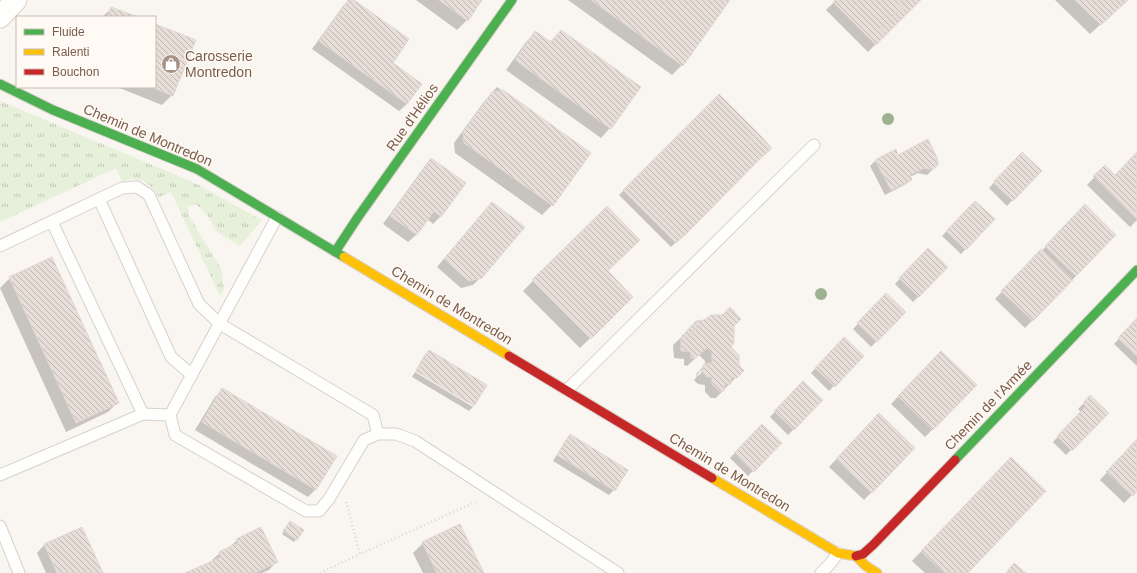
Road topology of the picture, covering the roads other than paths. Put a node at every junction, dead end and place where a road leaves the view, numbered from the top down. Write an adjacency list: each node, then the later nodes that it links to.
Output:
1 (16, 0): 3 (street)
2 (512, 0): 10 (street, Rue d'Hélios)
3 (0, 17)
4 (0, 84): 7 (street, Chemin de Montredon)
5 (814, 145): 14 (lane)
6 (99, 200): 8 (lane); 12 (lane); 13 (lane)
7 (276, 217): 10 (street, Chemin de Montredon); 12 (lane)
8 (52, 222): 9 (lane); 15 (lane)
9 (0, 246)
10 (335, 252): 14 (street, Chemin de Montredon)
11 (1137, 270): 21 (street, Chemin de l'Armée)
12 (220, 324): 13 (lane); 17 (lane)
13 (192, 375): 16 (lane)
14 (567, 390): 20 (street, Chemin de Montredon)
15 (142, 414): 16 (lane); 18 (lane)
16 (170, 414): 17 (lane)
17 (378, 434): 23 (lane)
18 (0, 475)
19 (0, 526): 22 (lane)
20 (838, 553): 21 (street, Chemin de Montredon); 24 (lane)
21 (856, 556): 25 (street)
22 (20, 573)
23 (618, 573)
24 (821, 573)
25 (877, 573)

